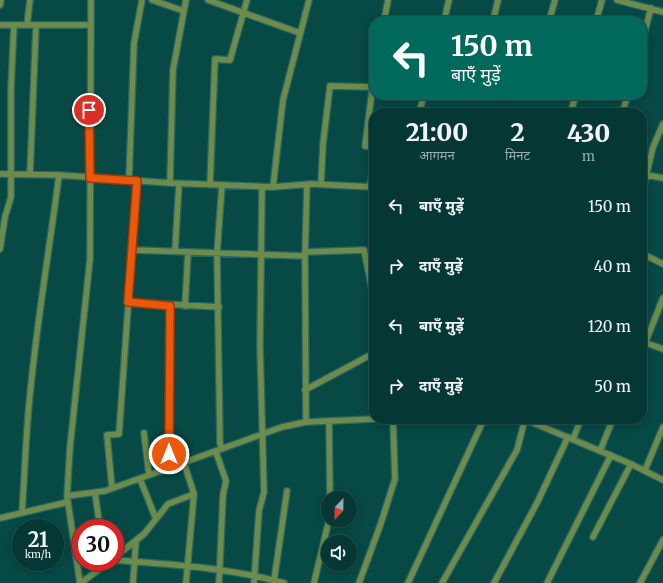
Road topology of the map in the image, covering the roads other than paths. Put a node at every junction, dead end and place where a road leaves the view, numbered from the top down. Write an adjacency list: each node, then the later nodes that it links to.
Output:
1 (1, 0): 16 (street)
2 (30, 0): 29 (street)
3 (91, 0): 31 (street)
4 (142, 0): 44 (street)
5 (152, 0): 18 (street)
6 (186, 0): 18 (street)
7 (208, 0): 19 (street)
8 (247, 0): 19 (street)
9 (309, 0): 32 (street)
10 (388, 0): 21 (street)
11 (449, 0): 22 (street)
12 (498, 0): 23 (street)
13 (555, 0): 24 (street)
14 (602, 0): 25 (street)
15 (617, 0): 17 (street)
16 (0, 5)
17 (651, 8): 20 (street); 26 (street)
18 (184, 11): 46 (street)
19 (242, 12): 32 (street); 50 (street)
20 (663, 12)
21 (385, 16)
22 (445, 16)
23 (494, 16)
24 (550, 16)
25 (597, 16)
26 (647, 23)
27 (0, 25): 28 (street)
28 (14, 25): 29 (street); 38 (street)
29 (27, 25): 30 (street)
30 (36, 25): 31 (street); 39 (street)
31 (90, 25): 42 (street)
32 (300, 33): 54 (street)
33 (369, 87): 49 (street)
34 (369, 112): 36 (street)
35 (663, 124): 41 (street)
36 (369, 146)
37 (0, 174): 38 (street)
38 (11, 174): 39 (street); 55 (street)
39 (30, 174): 40 (street)
40 (59, 175): 42 (street); 105 (street)
41 (647, 175): 43 (street)
42 (90, 178): 44 (street); 104 (street)
43 (663, 178)
44 (129, 180): 45 (street)
45 (137, 181): 46 (street); 56 (street)
46 (170, 183): 47 (street)
47 (179, 184): 50 (street); 57 (street)
48 (307, 184): 49 (street); 54 (street); 60 (street)
49 (321, 184): 52 (street)
50 (210, 185): 51 (street)
51 (222, 186): 53 (street); 59 (street)
52 (369, 186)
53 (262, 187): 54 (street); 61 (street)
54 (273, 187)
55 (0, 249)
56 (133, 250): 57 (street); 66 (street)
57 (175, 252): 58 (street)
58 (188, 252): 59 (street); 68 (street)
59 (217, 253): 61 (street); 69 (street)
60 (305, 254): 61 (street); 64 (street); 74 (street)
61 (260, 255): 86 (street)
62 (647, 256): 63 (street)
63 (663, 264)
64 (369, 273)
65 (663, 298): 70 (street)
66 (128, 302): 67 (street); 99 (street)
67 (170, 306): 68 (street); 94 (street)
68 (185, 306): 69 (street)
69 (219, 307): 88 (street)
70 (647, 335)
71 (647, 343): 72 (street)
72 (663, 349)
73 (369, 356): 74 (street)
74 (305, 390): 77 (street)
75 (369, 419): 76 (street)
76 (329, 421): 77 (street); 101 (street)
77 (306, 422): 86 (street)
78 (393, 424): 128 (street)
79 (482, 424): 129 (street)
80 (523, 424): 130 (street)
81 (543, 424): 87 (street)
82 (578, 424): 87 (street)
83 (611, 424): 89 (street)
84 (663, 427): 95 (street)
85 (144, 433): 96 (street)
86 (261, 433): 88 (street); 119 (street)
87 (570, 438): 89 (street); 131 (street)
88 (222, 449): 90 (street)
89 (600, 451): 91 (street)
90 (216, 452): 92 (street); 118 (street)
91 (611, 455): 93 (street); 132 (street)
92 (184, 463): 94 (street); 103 (street)
93 (631, 464): 95 (street); 110 (street)
94 (169, 468): 96 (street)
95 (645, 470): 98 (street)
96 (150, 476): 97 (street)
97 (140, 479): 99 (street); 108 (street)
98 (663, 480)
99 (112, 488): 102 (street)
100 (287, 491): 120 (street)
101 (330, 491)
102 (95, 493): 104 (street); 107 (street)
103 (194, 494): 108 (street); 116 (street)
104 (68, 499): 105 (street); 121 (street)
105 (22, 512): 106 (street)
106 (0, 518)
107 (99, 519)
108 (156, 519): 111 (street)
109 (326, 527): 127 (street)
110 (593, 536)
111 (136, 540): 113 (street); 115 (street)
112 (663, 540): 133 (street)
113 (124, 551)
114 (124, 560): 115 (street)
115 (134, 561): 116 (street); 122 (street)
116 (187, 566): 118 (street); 123 (street)
117 (96, 571): 121 (street)
118 (220, 571): 119 (street); 124 (street)
119 (255, 576): 120 (street); 125 (street)
120 (274, 581): 126 (street)
121 (80, 583)
122 (133, 583)
123 (186, 583)
124 (219, 583)
125 (254, 583)
126 (283, 583)
127 (314, 583)
128 (359, 583)
129 (408, 583)
130 (442, 583)
131 (494, 583)
132 (547, 583)
133 (640, 583)

